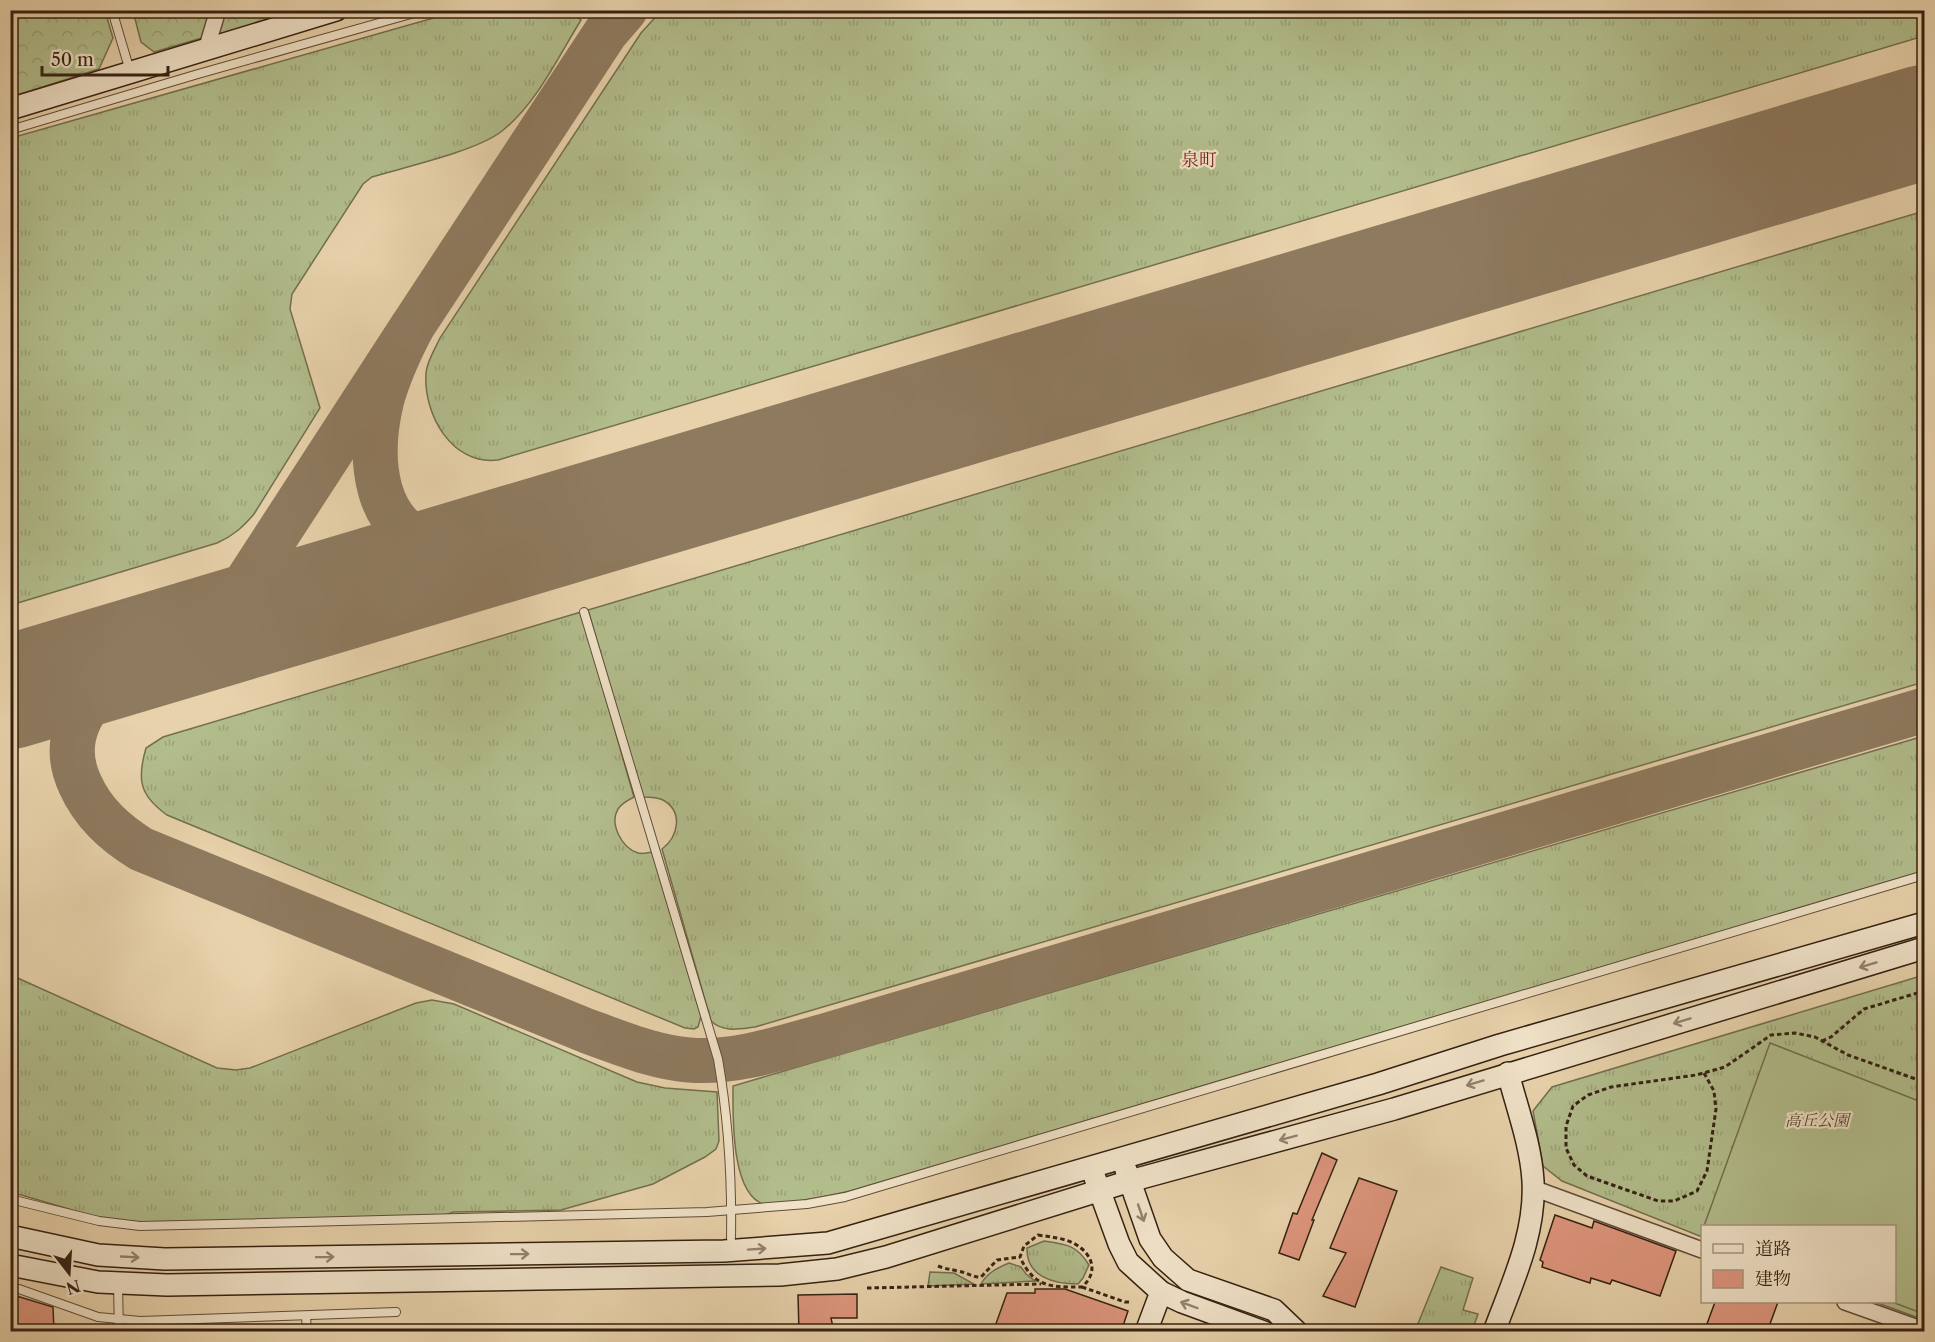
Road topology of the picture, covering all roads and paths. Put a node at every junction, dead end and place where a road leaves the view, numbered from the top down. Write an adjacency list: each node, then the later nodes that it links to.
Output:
1 (112, 10): 6 (lane)
2 (218, 10): 5 (street)
3 (336, 10): 5 (street)
4 (424, 10): 8 (lane)
5 (206, 50): 6 (street)
6 (131, 73): 7 (street)
7 (10, 109)
8 (10, 130)
9 (584, 612): 24 (lane)
10 (1924, 875): 24 (lane)
11 (1924, 923): 18 (street)
12 (1924, 948): 16 (street, one-way to 16)
13 (1924, 991): 14 (path)
14 (1822, 1041): 15 (path); 17 (path)
15 (1704, 1072): 15 (path)
16 (1508, 1073): 20 (street, one-way to 20); 21 (street)
17 (1924, 1082)
18 (1122, 1158): 19 (street); 20 (street)
19 (1092, 1167): 22 (street); 25 (street, one-way to 19)
20 (1130, 1181): 22 (street); 47 (street, one-way to 47)
21 (1533, 1188): 27 (street); 48 (street)
22 (1100, 1191): 31 (street); 36 (street)
23 (10, 1199): 24 (lane)
24 (732, 1210): 26 (lane)
25 (10, 1236)
26 (731, 1238)
27 (1701, 1250)
28 (1020, 1257): 30 (path); 32 (path); 33 (path)
29 (10, 1265): 31 (street)
30 (938, 1266)
31 (118, 1283): 41 (lane)
32 (1043, 1284): 33 (path); 35 (path)
33 (1082, 1287): 37 (path)
34 (10, 1288): 41 (lane)
35 (867, 1288)
36 (1161, 1292): 45 (street); 46 (street, one-way to 36)
37 (1132, 1302)
38 (1848, 1303): 42 (street)
39 (396, 1312): 40 (lane)
40 (306, 1316): 41 (lane); 44 (lane)
41 (118, 1319): 43 (lane)
42 (1924, 1330)
43 (118, 1332)
44 (307, 1332)
45 (1146, 1332)
46 (1264, 1332)
47 (1297, 1332)
48 (1494, 1332)

